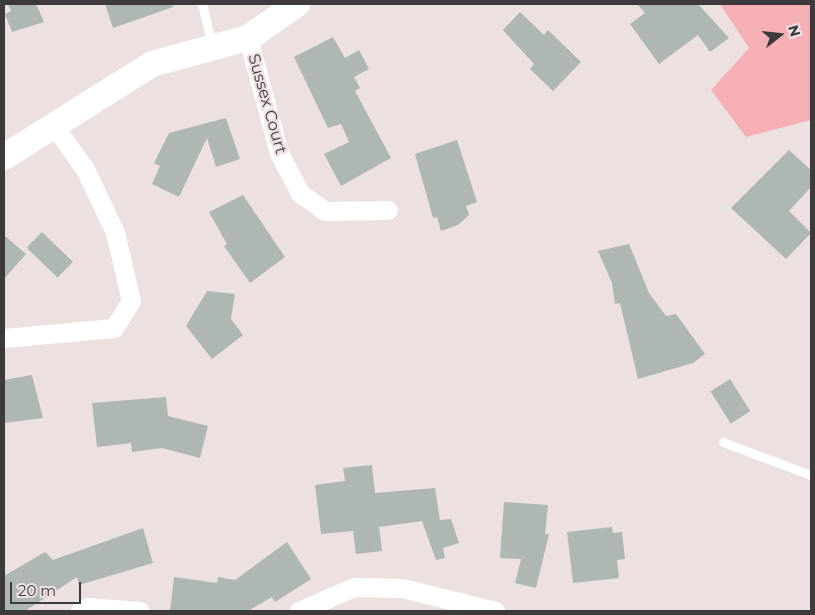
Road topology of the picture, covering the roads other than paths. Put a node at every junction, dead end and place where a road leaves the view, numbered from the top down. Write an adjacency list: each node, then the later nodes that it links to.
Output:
1 (202, 4): 4 (lane)
2 (297, 4): 3 (main road)
3 (248, 38): 4 (main road); 7 (street, Sussex Court)
4 (212, 48): 5 (main road)
5 (52, 123): 6 (main road); 8 (street)
6 (4, 157)
7 (388, 210)
8 (4, 338)
9 (723, 442): 10 (lane)
10 (811, 475)
11 (444, 603): 14 (street); 15 (street)
12 (80, 611): 13 (street)
13 (140, 611)
14 (299, 611)
15 (495, 611)

